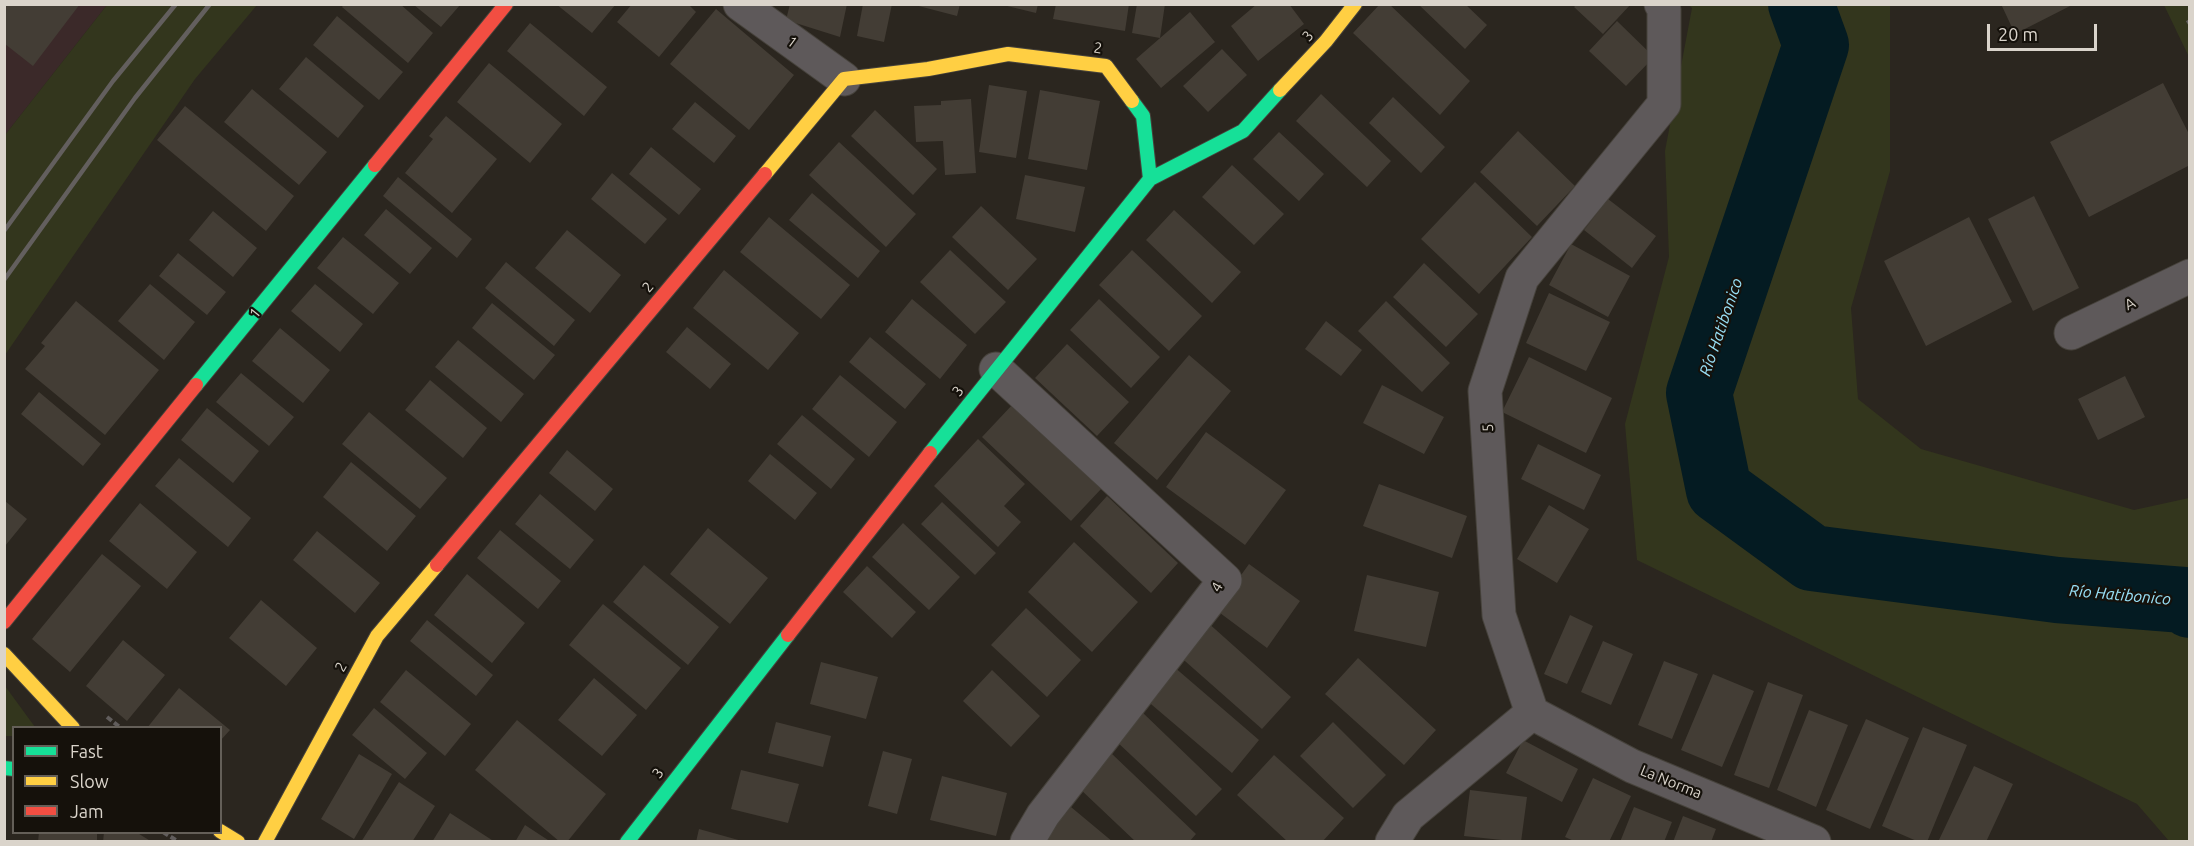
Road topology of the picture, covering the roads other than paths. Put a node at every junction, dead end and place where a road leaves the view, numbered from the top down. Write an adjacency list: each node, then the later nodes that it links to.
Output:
1 (506, 4): 10 (street, 1)
2 (740, 4): 5 (street, 1)
3 (1355, 4): 6 (street, 3)
4 (1661, 4): 12 (street, 5)
5 (844, 79): 6 (street, 2); 16 (street, 2)
6 (1150, 178): 9 (street, 3)
7 (2190, 276): 8 (street, A)
8 (2071, 333)
9 (996, 369): 17 (street, 3); 18 (street, 4)
10 (4, 622)
11 (4, 654): 13 (street)
12 (1532, 713): 19 (street); 20 (street, La Norma)
13 (71, 726)
14 (222, 832): 15 (street)
15 (238, 842)
16 (265, 842)
17 (627, 842)
18 (1027, 842)
19 (1392, 842)
20 (1814, 842)

